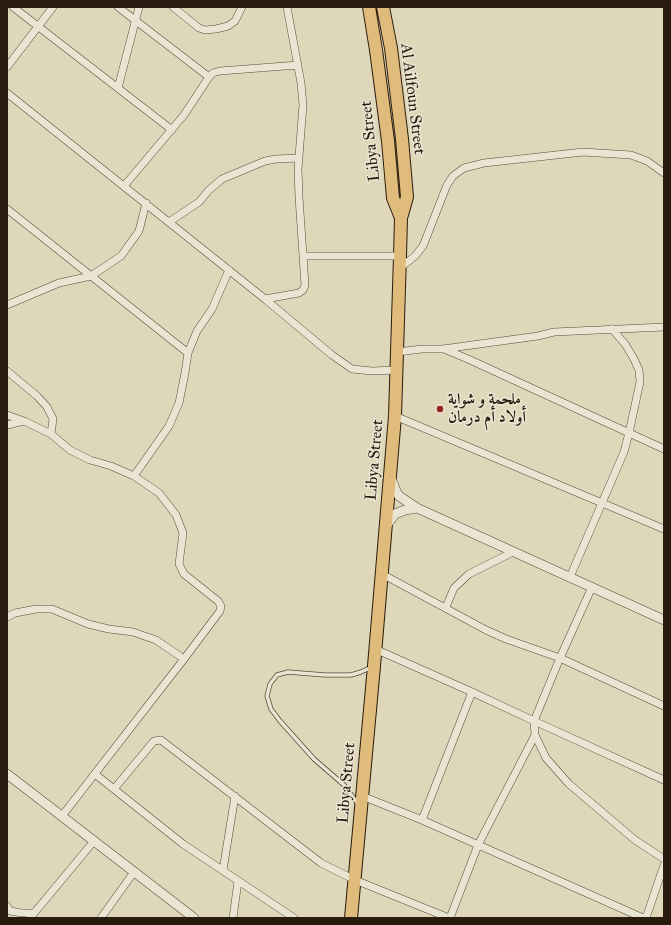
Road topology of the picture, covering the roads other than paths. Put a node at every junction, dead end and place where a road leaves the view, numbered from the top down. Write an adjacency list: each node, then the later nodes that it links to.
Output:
1 (13, 7): 11 (street)
2 (53, 7): 11 (street)
3 (118, 7): 10 (street)
4 (139, 7): 10 (street)
5 (173, 7): 9 (street)
6 (287, 7): 12 (street)
7 (369, 7): 23 (highway, Libya Street)
8 (383, 7): 23 (highway, Al Ailfoun Street)
9 (239, 8)
10 (135, 20): 14 (street); 15 (street)
11 (39, 26): 13 (street); 15 (street)
12 (298, 65): 14 (street); 18 (street)
13 (7, 67)
14 (209, 77): 17 (street)
15 (118, 88): 17 (street)
16 (7, 93): 20 (street)
17 (172, 130): 20 (street)
18 (298, 158): 24 (street); 25 (street)
19 (664, 173): 26 (street)
20 (124, 186): 21 (street)
21 (146, 203): 24 (street); 28 (street)
22 (7, 209): 28 (street)
23 (401, 218): 26 (highway, Libya Street)
24 (169, 222): 27 (street)
25 (303, 256): 26 (street); 29 (street)
26 (400, 262): 34 (highway, Libya Street)
27 (229, 270): 29 (street); 35 (street)
28 (91, 276): 30 (street); 35 (street)
29 (265, 299): 36 (street)
30 (7, 305)
31 (664, 327): 32 (street)
32 (612, 329): 33 (street); 42 (street)
33 (443, 349): 34 (street); 42 (street)
34 (397, 352): 36 (highway, Libya Street)
35 (188, 353): 46 (street)
36 (397, 370): 39 (highway, Libya Street)
37 (7, 371): 43 (street)
38 (7, 415): 40 (street)
39 (395, 416): 45 (highway, Libya Street); 47 (street)
40 (24, 421): 41 (street); 43 (street)
41 (7, 425)
42 (629, 433): 44 (street); 47 (street)
43 (51, 434): 46 (street)
44 (664, 449)
45 (390, 475): 48 (street); 49 (highway, Libya Street)
46 (134, 476): 62 (street)
47 (602, 504): 50 (street); 53 (street)
48 (417, 508): 49 (street); 51 (street)
49 (386, 526): 52 (highway, Libya Street)
50 (664, 529)
51 (513, 552): 53 (street); 55 (street)
52 (382, 574): 55 (street); 60 (highway, Libya Street)
53 (570, 577): 54 (street)
54 (592, 587): 59 (street); 61 (street)
55 (446, 608): 61 (street)
56 (7, 612): 57 (street)
57 (15, 613): 58 (street); 62 (street)
58 (7, 617)
59 (664, 620)
60 (375, 649): 63 (highway, Libya Street); 64 (street)
61 (560, 658): 65 (street); 66 (street)
62 (184, 659): 69 (street)
63 (374, 666): 73 (highway, Libya Street); 74 (lane)
64 (472, 692): 66 (street); 76 (street)
65 (664, 706)
66 (534, 721): 67 (street); 70 (street)
67 (535, 736): 78 (street); 79 (street)
68 (7, 774): 75 (street)
69 (95, 774): 71 (street); 75 (street)
70 (664, 780)
71 (114, 789): 72 (street); 81 (street)
72 (235, 796): 81 (street); 83 (street)
73 (362, 796): 74 (highway, Libya Street); 76 (street)
74 (360, 808): 83 (highway, Libya Street)
75 (62, 816): 77 (street)
76 (422, 820): 78 (street)
77 (94, 841): 82 (street); 86 (street)
78 (478, 845): 92 (street); 93 (street)
79 (664, 859)
80 (664, 864): 93 (street)
81 (223, 870): 84 (street)
82 (134, 872): 87 (street); 88 (street)
83 (355, 880): 91 (highway, Libya Street); 92 (street)
84 (238, 881): 89 (street); 90 (street)
85 (7, 906): 86 (street)
86 (32, 915)
87 (101, 918)
88 (194, 918)
89 (232, 918)
90 (294, 918)
91 (351, 918)
92 (450, 918)
93 (644, 918)

